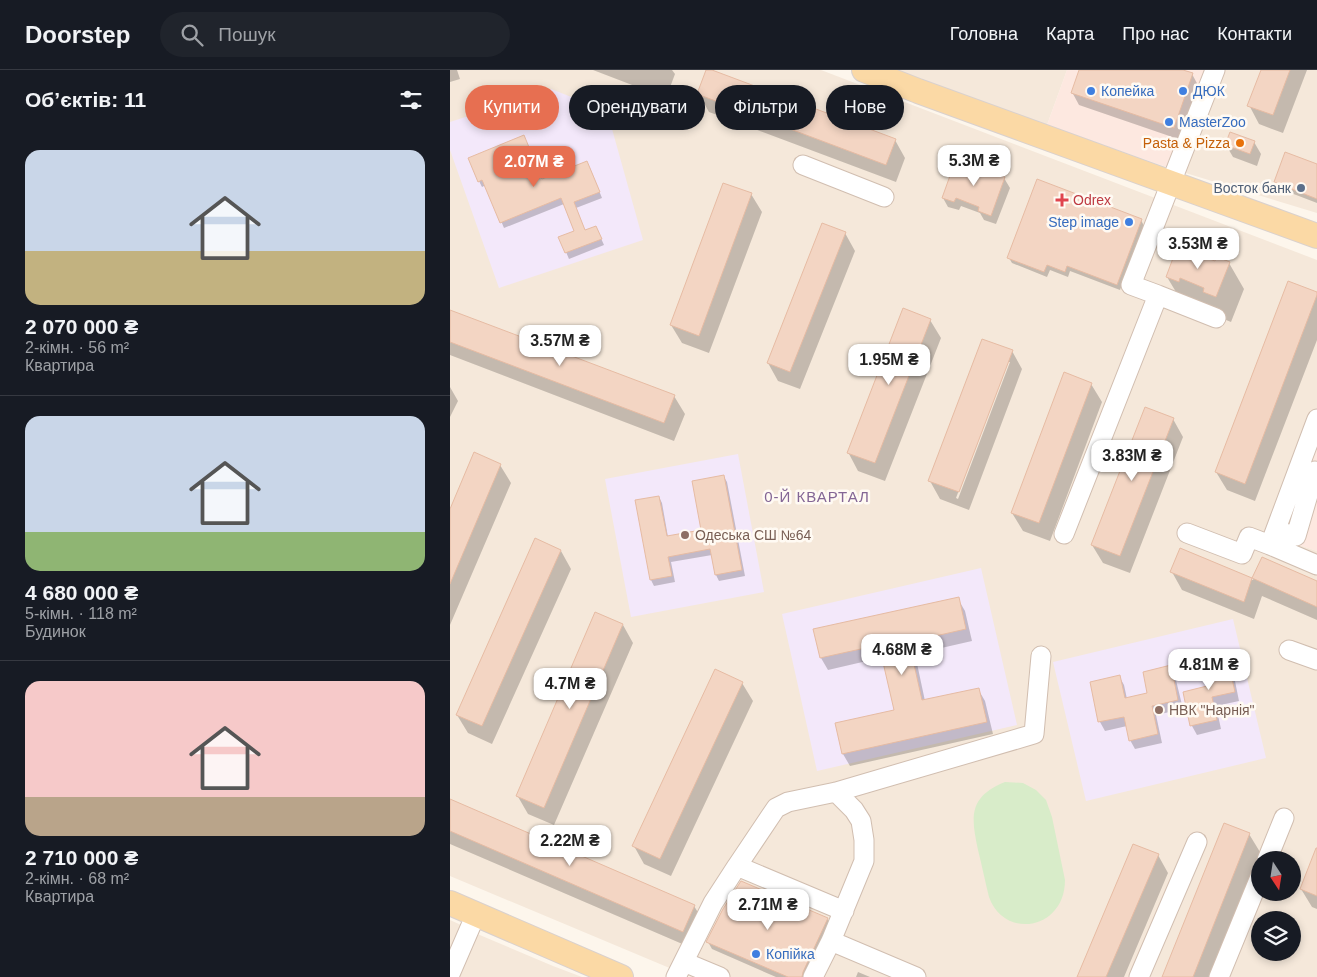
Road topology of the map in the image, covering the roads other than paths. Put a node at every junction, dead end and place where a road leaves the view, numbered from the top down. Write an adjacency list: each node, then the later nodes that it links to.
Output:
1 (864, 70): 4 (main road)
2 (1215, 70): 4 (street)
3 (803, 165): 5 (street)
4 (1172, 183): 6 (main road); 7 (street)
5 (884, 196)
6 (1317, 236)
7 (1158, 295): 8 (street); 12 (street)
8 (1216, 318)
9 (1317, 419): 13 (street)
10 (1315, 471): 13 (street)
11 (1187, 533): 13 (street)
12 (1064, 534)
13 (1273, 538): 14 (street)
14 (1317, 565)
15 (1289, 650): 17 (street)
16 (1041, 656): 18 (street)
17 (1317, 660)
18 (836, 792): 22 (street); 25 (street)
19 (1284, 818): 21 (street)
20 (1197, 842): 34 (street)
21 (1271, 851)
22 (737, 866): 25 (street); 28 (street)
23 (1251, 899): 35 (street)
24 (450, 903): 26 (main road)
25 (844, 911): 27 (street)
26 (476, 914): 29 (street); 30 (main road)
27 (831, 942): 32 (street); 33 (street)
28 (680, 969): 31 (street)
29 (450, 974)
30 (622, 977)
31 (720, 977)
32 (813, 977)
33 (916, 977)
34 (1139, 977)
35 (1219, 977)

